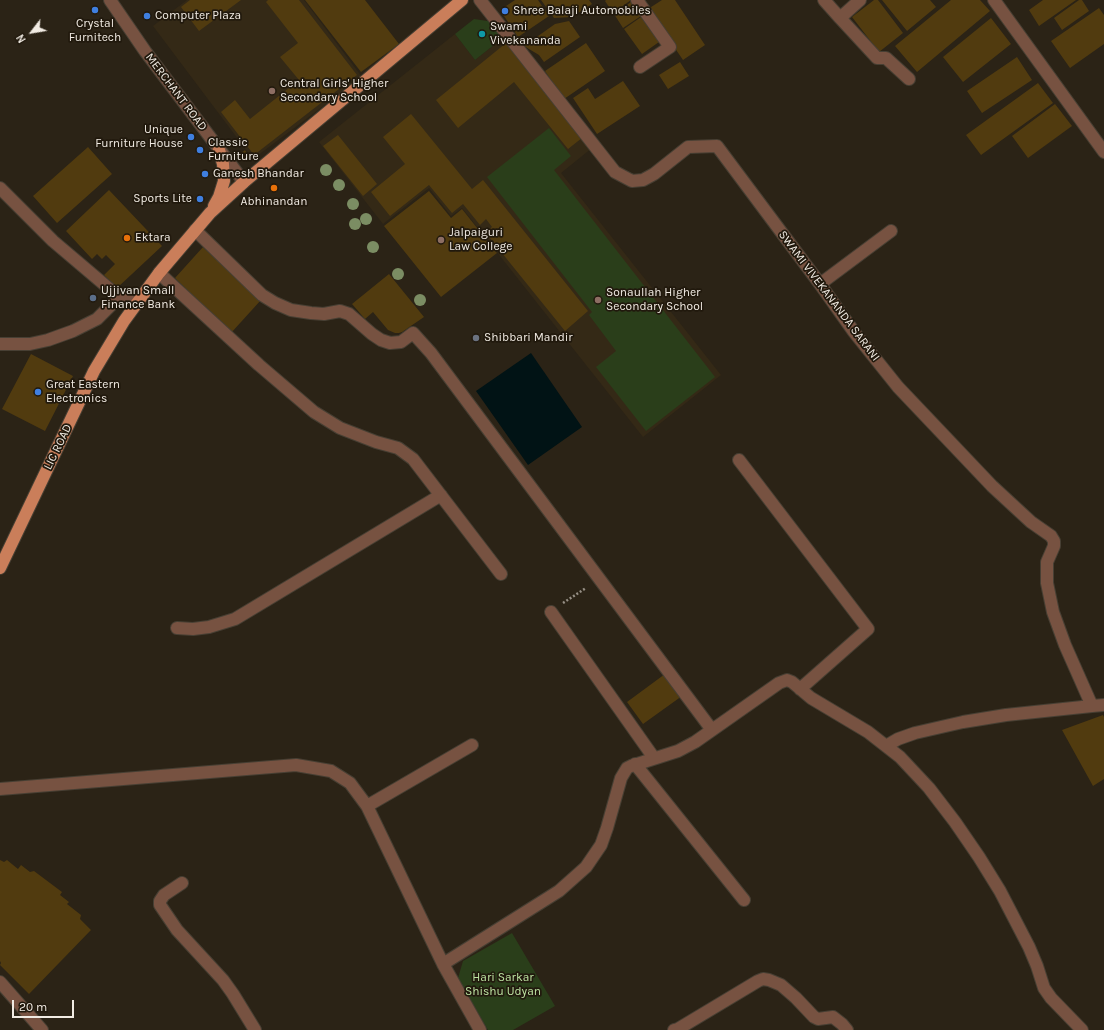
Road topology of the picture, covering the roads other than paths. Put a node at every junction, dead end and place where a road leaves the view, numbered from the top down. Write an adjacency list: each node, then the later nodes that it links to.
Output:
1 (110, 0): 11 (street, MERCHANT ROAD)
2 (462, 0): 13 (main road, LIC ROAD)
3 (480, 0): 19 (street, SWAMI VIVEKANANDA SARANI)
4 (637, 0): 9 (street)
5 (824, 0): 8 (street)
6 (860, 0): 8 (street)
7 (994, 0): 12 (street)
8 (840, 18): 10 (street)
9 (640, 67)
10 (909, 79)
11 (219, 150): 13 (street, MERCHANT ROAD); 15 (main road)
12 (1104, 152)
13 (244, 182): 15 (main road, LIC ROAD)
14 (0, 188): 20 (street)
15 (210, 213): 16 (main road, LIC ROAD)
16 (195, 230): 18 (main road, LIC ROAD); 31 (street)
17 (891, 231): 19 (street)
18 (159, 273): 21 (main road, LIC ROAD); 24 (street)
19 (820, 284): 30 (street, SWAMI VIVEKANANDA SARANI)
20 (119, 297): 21 (street); 22 (street)
21 (137, 304): 25 (main road, LIC ROAD)
22 (0, 344)
23 (739, 460): 29 (street)
24 (441, 495): 26 (street); 28 (street)
25 (0, 568)
26 (501, 574)
27 (552, 612): 34 (street)
28 (177, 628)
29 (800, 689): 31 (street); 33 (street)
30 (1098, 705): 33 (street)
31 (712, 730): 34 (street)
32 (472, 745): 37 (street)
33 (886, 746): 47 (street)
34 (654, 758): 35 (street)
35 (636, 764): 39 (street); 40 (street)
36 (0, 789): 37 (street)
37 (367, 806): 40 (street)
38 (182, 883): 43 (street)
39 (744, 900)
40 (444, 964): 44 (street)
41 (0, 982): 42 (street)
42 (42, 1030)
43 (255, 1030)
44 (480, 1030)
45 (674, 1030): 46 (street)
46 (847, 1030)
47 (1082, 1030)

